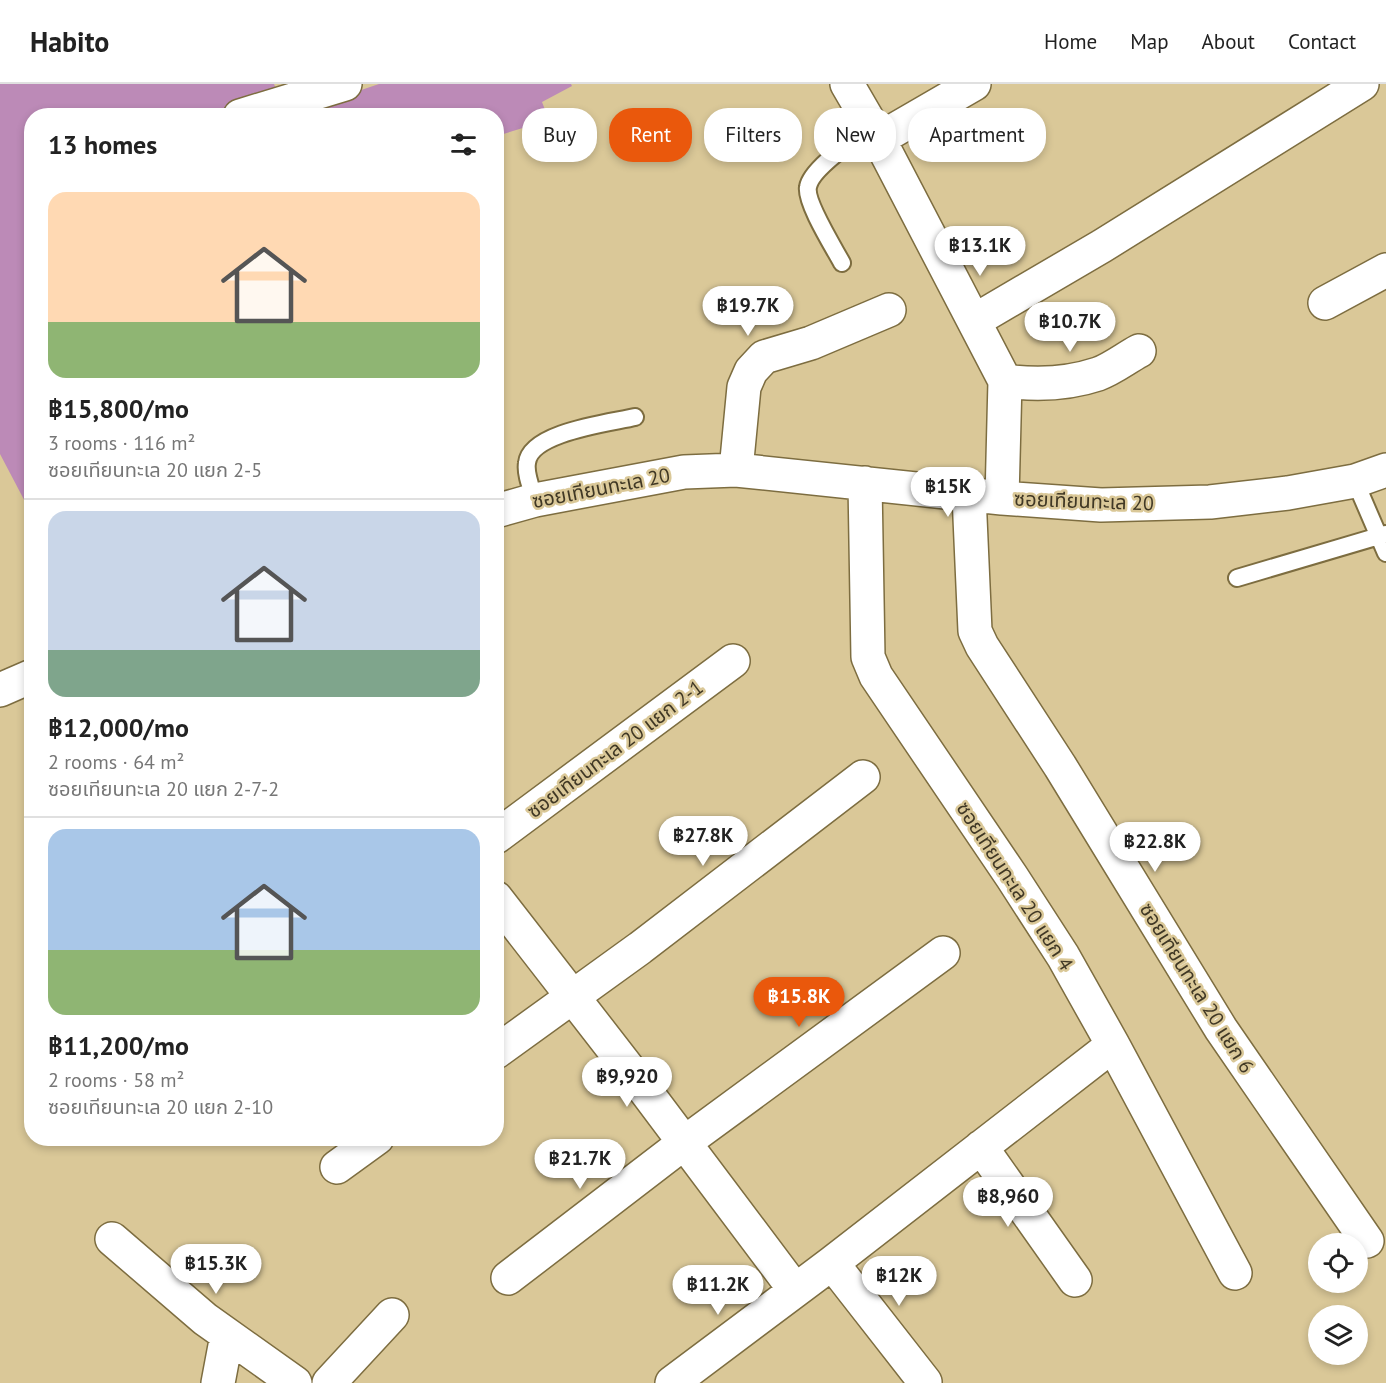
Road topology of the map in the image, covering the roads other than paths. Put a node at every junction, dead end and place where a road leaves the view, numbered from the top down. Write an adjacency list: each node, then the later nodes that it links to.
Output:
1 (345, 84): 5 (street)
2 (847, 84): 6 (street)
3 (974, 84): 7 (street)
4 (1362, 84): 14 (street)
5 (266, 108)
6 (861, 108)
7 (896, 123)
8 (828, 162): 10 (lane)
9 (890, 162): 14 (street)
10 (842, 263)
11 (1386, 270): 12 (street)
12 (1325, 303)
13 (889, 310): 18 (street)
14 (974, 321): 16 (street)
15 (1139, 351): 16 (street)
16 (1005, 381): 23 (street)
17 (635, 417): 24 (lane)
18 (736, 470): 21 (street, ซอยเทียนทะเล 20); 24 (street, ซอยเทียนทะเล 20)
19 (1386, 470): 20 (street, ซอยเทียนทะเล 20)
20 (1355, 481): 23 (street, ซอยเทียนทะเล 20); 26 (lane)
21 (864, 483): 22 (street, ซอยเทียนทะเล 20); 37 (street, ซอยเทียนทะเล 20 แยก 4)
22 (969, 495): 23 (street, ซอยเทียนทะเล 20); 43 (street, ซอยเทียนทะเล 20 แยก 6)
23 (1002, 498)
24 (535, 500): 25 (street, ซอยเทียนทะเล 20)
25 (504, 509)
26 (1382, 535): 27 (lane); 28 (lane)
27 (1386, 553)
28 (1236, 578)
29 (733, 661): 33 (street, ซอยเทียนทะเล 20 แยก 2-1)
30 (24, 680): 31 (street)
31 (0, 690)
32 (863, 777): 36 (street)
33 (504, 831)
34 (504, 908): 36 (street)
35 (943, 953): 39 (street)
36 (573, 997): 38 (street); 39 (street)
37 (1113, 1045): 41 (street); 46 (street, ซอยเทียนทะเล 20 แยก 4)
38 (504, 1046)
39 (684, 1143): 47 (street); 49 (street)
40 (366, 1146): 42 (street)
41 (981, 1148): 45 (street); 48 (street)
42 (337, 1167)
43 (1361, 1233)
44 (112, 1239): 51 (street)
45 (832, 1263): 49 (street); 52 (street)
46 (1235, 1273)
47 (508, 1278)
48 (1075, 1280)
49 (795, 1290): 56 (street)
50 (392, 1315): 55 (street)
51 (227, 1335): 53 (street); 54 (street)
52 (925, 1382)
53 (218, 1383)
54 (295, 1383)
55 (329, 1383)
56 (672, 1383)

